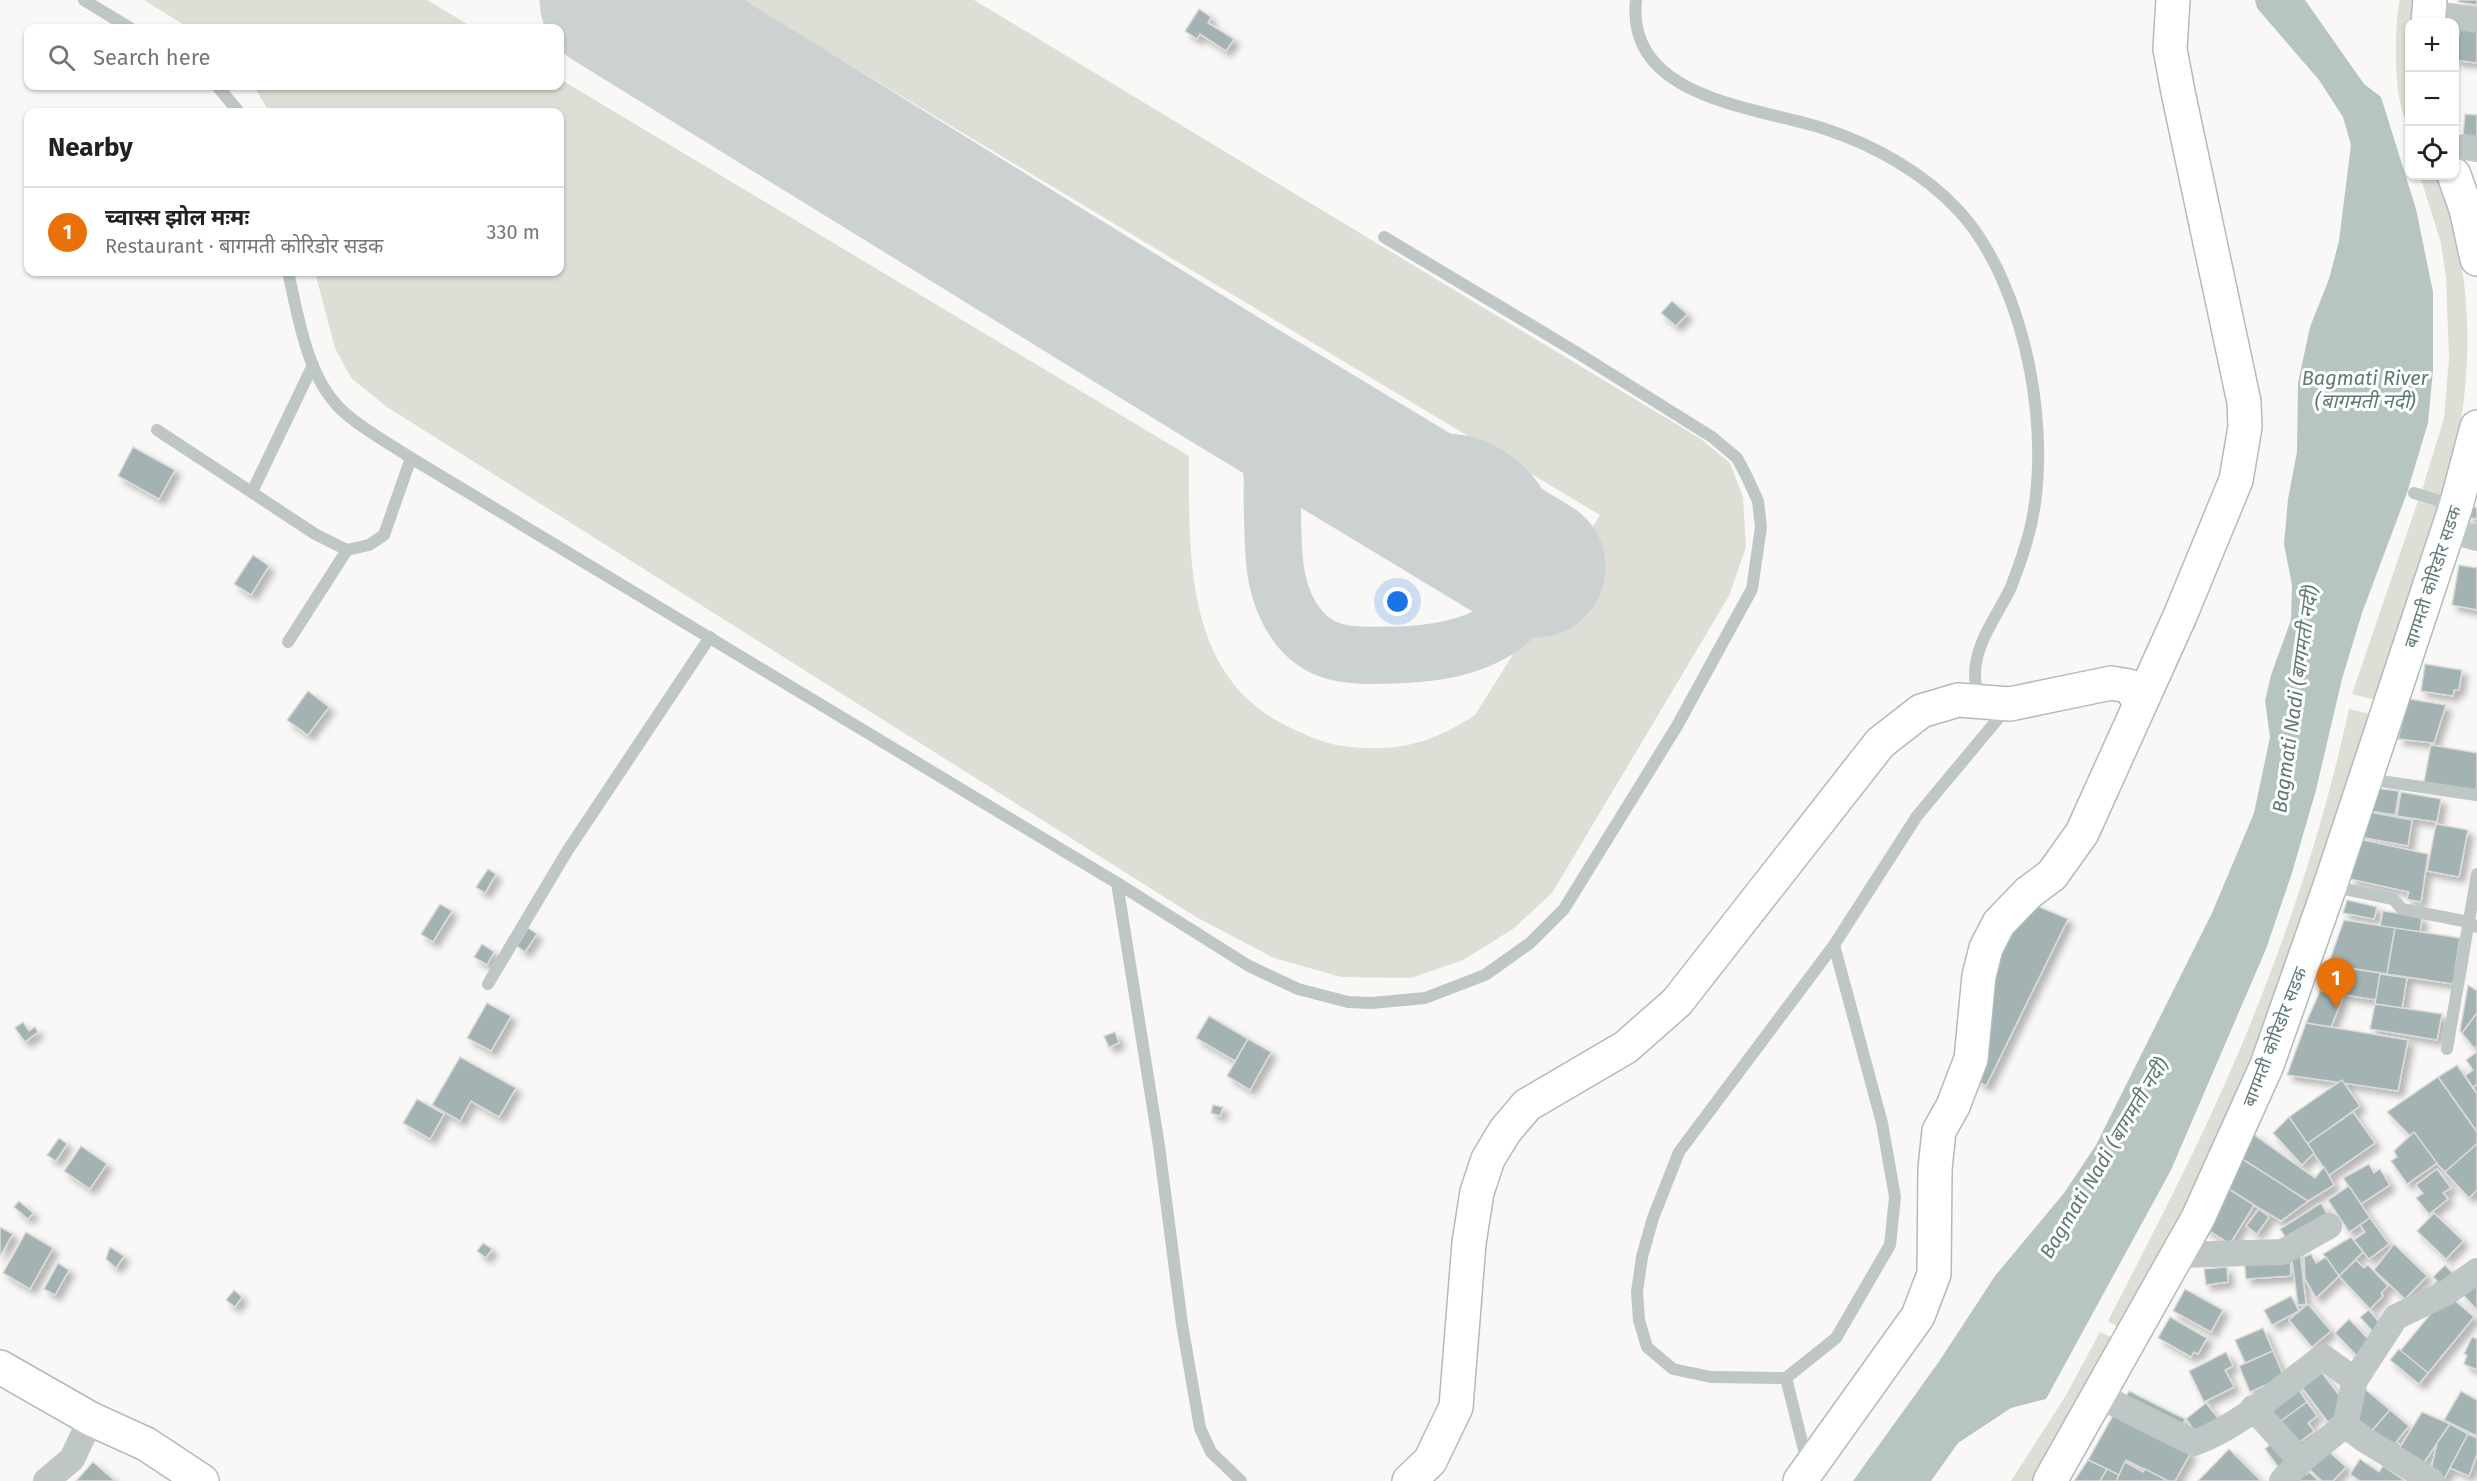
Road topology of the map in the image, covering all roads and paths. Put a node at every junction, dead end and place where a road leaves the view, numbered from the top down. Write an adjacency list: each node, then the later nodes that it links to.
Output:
1 (84, 0): 6 (lane)
2 (1636, 0): 26 (lane)
3 (2173, 0): 25 (main road)
4 (2429, 12): 5 (street)
5 (2477, 20)
6 (123, 24)
7 (220, 90): 8 (lane)
8 (236, 108)
9 (2477, 149): 10 (street)
10 (2459, 150)
11 (2456, 180): 13 (main road)
12 (1384, 237): 30 (lane)
13 (2477, 259)
14 (289, 276): 15 (lane)
15 (313, 365): 18 (lane); 19 (lane)
16 (2477, 427): 21 (main road, बागमती कोरिडोर सडक)
17 (157, 430): 19 (lane)
18 (411, 458): 22 (lane); 23 (lane)
19 (252, 492): 22 (lane)
20 (2414, 493): 21 (lane)
21 (2460, 525): 27 (main road, बागमती कोरिडोर सडक)
22 (347, 550): 24 (lane)
23 (710, 637): 30 (lane); 34 (lane)
24 (288, 642)
25 (2140, 702): 26 (main road); 47 (main road)
26 (1994, 703): 33 (lane); 51 (main road)
27 (2366, 779): 28 (lane); 31 (main road, बागमती कोरिडोर सडक)
28 (2477, 795)
29 (2477, 874): 32 (lane)
30 (1117, 883): 50 (lane)
31 (2331, 886): 32 (lane); 37 (main road, बागमती कोरिडोर सडक)
32 (2473, 924): 35 (lane)
33 (1833, 945): 40 (lane); 40 (lane)
34 (488, 984)
35 (2447, 1048)
36 (2329, 1226): 37 (street)
37 (2177, 1255): 42 (main road, बागमती कोरिडोर सडक)
38 (2477, 1270): 41 (street)
39 (0, 1367): 44 (main road)
40 (1786, 1378): 47 (lane)
41 (2355, 1380): 43 (street); 45 (street)
42 (2100, 1396): 43 (street); 52 (main road, बागमती कोरिडोर सडक)
43 (2253, 1408): 46 (street)
44 (91, 1419): 48 (main road); 49 (street)
45 (2345, 1425): 46 (street); 54 (street)
46 (2301, 1461): 53 (street)
47 (1804, 1474)
48 (190, 1477)
49 (46, 1481)
50 (1241, 1481)
51 (1409, 1481)
52 (2050, 1481)
53 (2282, 1481)
54 (2432, 1481)

